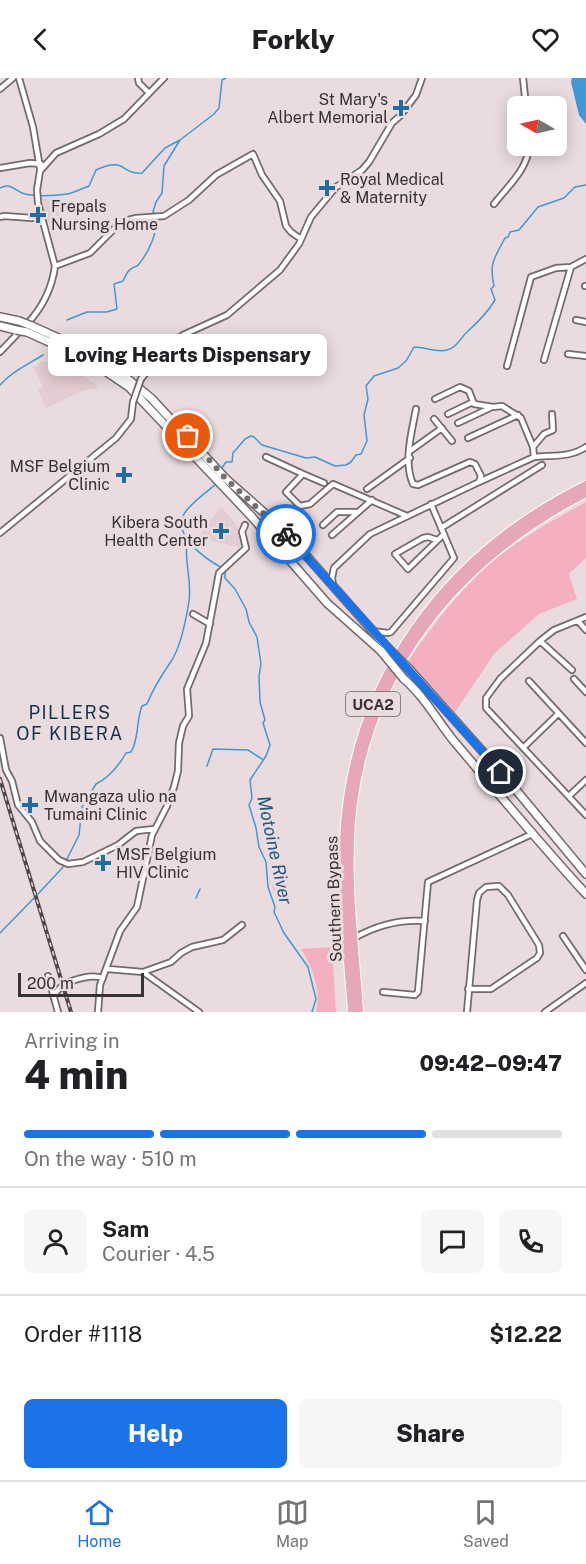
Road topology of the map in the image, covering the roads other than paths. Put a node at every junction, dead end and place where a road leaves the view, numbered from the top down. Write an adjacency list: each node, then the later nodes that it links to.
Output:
1 (13, 78): 7 (street)
2 (19, 78): 11 (street)
3 (138, 78): 8 (street)
4 (164, 78): 8 (street)
5 (422, 78): 17 (street)
6 (523, 78): 9 (street)
7 (0, 89)
8 (148, 92): 13 (street)
9 (525, 96)
10 (528, 156): 14 (street)
11 (41, 164): 12 (street); 13 (street)
12 (0, 168)
13 (40, 171): 15 (street)
14 (494, 204)
15 (41, 216): 16 (street); 19 (street)
16 (0, 217)
17 (301, 238): 19 (street); 64 (street, bridge)
18 (586, 259): 20 (street)
19 (56, 266): 26 (street)
20 (571, 267): 29 (street); 30 (street)
21 (0, 317): 25 (main road, bridge)
22 (576, 320): 23 (street)
23 (586, 322)
24 (0, 326): 25 (main road, bridge)
25 (30, 329): 51 (main road)
26 (0, 352)
27 (568, 354): 28 (street)
28 (586, 356)
29 (544, 360)
30 (507, 366)
31 (435, 399): 32 (street)
32 (473, 402): 33 (street); 35 (street)
33 (492, 407): 37 (street); 39 (street)
34 (416, 409): 45 (street)
35 (448, 414)
36 (552, 414): 43 (street)
37 (518, 415): 41 (street); 43 (street)
38 (434, 419): 40 (street)
39 (458, 423)
40 (442, 428): 42 (street); 45 (street)
41 (468, 438)
42 (452, 441)
43 (533, 447): 47 (street)
44 (586, 447): 47 (street)
45 (410, 451): 48 (street)
46 (266, 457): 50 (street)
47 (534, 457): 52 (street)
48 (410, 458): 52 (street); 55 (street)
49 (542, 465): 63 (street)
50 (303, 474): 53 (street); 57 (street)
51 (223, 482): 68 (main road); 69 (main road)
52 (479, 482): 58 (street)
53 (324, 483)
54 (586, 485): 114 (highway, Southern Bypass / UCA2)
55 (367, 489)
56 (586, 493): 101 (highway, Southern Bypass / UCA2)
57 (372, 500): 59 (street); 60 (street)
58 (431, 504): 60 (street); 63 (street)
59 (358, 512): 62 (street); 66 (street)
60 (407, 516): 70 (street)
61 (245, 525): 74 (street)
62 (323, 525)
63 (441, 528): 65 (street)
64 (0, 533)
65 (444, 534): 67 (street); 76 (street)
66 (332, 535)
67 (437, 540): 67 (street)
68 (303, 552): 69 (main road); 70 (main road)
69 (303, 574): 78 (main road)
70 (334, 587): 76 (main road)
71 (193, 614): 74 (street)
72 (586, 617): 73 (street)
73 (578, 621): 75 (street); 77 (street)
74 (210, 624): 94 (street)
75 (586, 630)
76 (374, 631): 78 (main road)
77 (540, 641): 79 (street); 86 (street)
78 (384, 648): 87 (main road, bridge); 88 (main road, bridge)
79 (572, 670)
80 (574, 679): 82 (street)
81 (529, 681): 83 (street)
82 (586, 692)
83 (558, 714): 85 (street); 86 (street)
84 (0, 738): 94 (street)
85 (586, 743)
86 (524, 747): 90 (street)
87 (480, 750): 88 (main road); 91 (main road)
88 (469, 759): 92 (main road)
89 (586, 780): 90 (street)
90 (569, 796): 93 (street)
91 (530, 808): 92 (main road); 96 (main road)
92 (512, 812): 95 (main road)
93 (586, 815)
94 (154, 829): 102 (street)
95 (532, 834): 97 (main road); 98 (street)
96 (586, 874)
97 (586, 894)
98 (425, 921): 101 (street); 109 (street)
99 (242, 925): 104 (street)
100 (563, 936): 103 (street)
101 (354, 938): 115 (highway, Southern Bypass / UCA2)
102 (108, 969): 104 (street); 106 (street)
103 (586, 970)
104 (143, 972): 113 (street)
105 (48, 976): 110 (street)
106 (103, 978): 110 (street); 112 (street)
107 (586, 983): 117 (street)
108 (468, 989): 108 (street); 116 (street)
109 (382, 992)
110 (54, 998): 111 (street)
111 (57, 1012)
112 (98, 1012)
113 (199, 1012)
114 (352, 1012)
115 (359, 1012)
116 (466, 1012)
117 (545, 1012)

